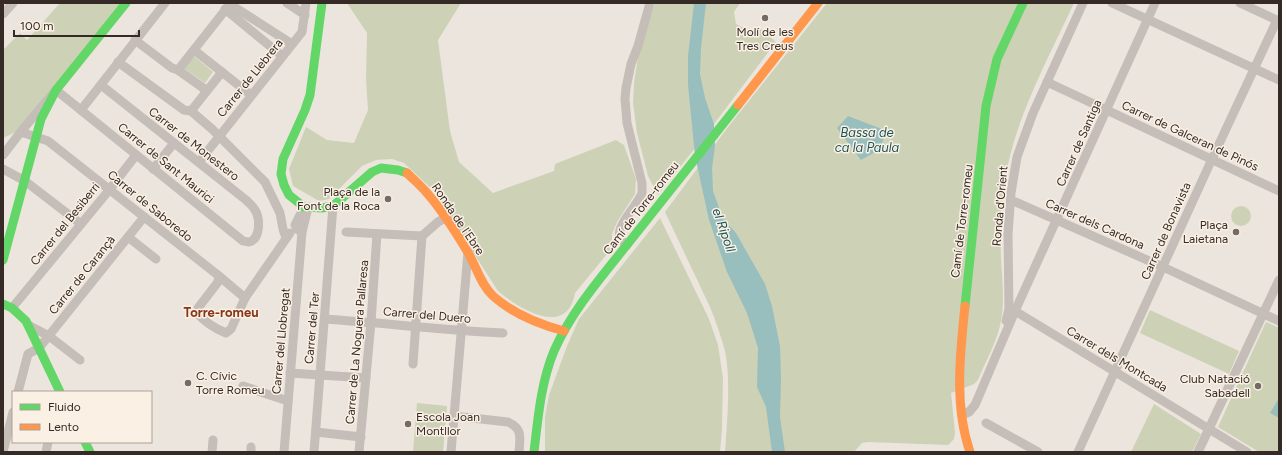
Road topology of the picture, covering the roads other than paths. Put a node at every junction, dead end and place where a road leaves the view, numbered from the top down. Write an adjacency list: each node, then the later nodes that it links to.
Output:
1 (13, 3): 15 (street)
2 (126, 3): 30 (street)
3 (165, 3): 19 (street)
4 (287, 3): 16 (street)
5 (306, 3): 16 (street, Carrer de Llebrera)
6 (322, 3): 51 (street)
7 (650, 3): 64 (street)
8 (818, 3): 64 (street, Camí de Torre-romeu)
9 (1023, 3): 101 (street, Camí de Torre-romeu)
10 (1083, 3): 28 (street, Ronda d'Orient)
11 (1112, 3): 17 (street)
12 (1156, 3): 17 (street, Carrer de Santiga)
13 (1240, 3): 18 (street)
14 (228, 5): 20 (street); 21 (street); 22 (street)
15 (3, 14)
16 (305, 15): 20 (street, Carrer de Llebrera)
17 (1148, 19): 24 (street); 35 (street, Carrer de Santiga)
18 (1278, 20): 24 (street, Carrer de Bonavista)
19 (135, 40): 23 (street); 25 (street)
20 (292, 44): 22 (street, Carrer de Llebrera)
21 (194, 50): 25 (street); 26 (street)
22 (282, 56): 32 (street, Carrer de Llebrera)
23 (118, 62): 29 (street); 34 (street)
24 (1255, 69): 27 (street); 42 (street, Carrer de Bonavista)
25 (178, 70): 31 (street)
26 (222, 72): 31 (street); 32 (street)
27 (1279, 80)
28 (1047, 82): 35 (street, Carrer de Galceran de Pinós); 49 (street, Ronda d'Orient)
29 (101, 85): 33 (street); 39 (street, Carrer de Monestero)
30 (56, 90): 33 (street, Carrer de Sant Maurici); 36 (street); 38 (street)
31 (206, 90): 34 (street)
32 (251, 95): 37 (street, Carrer de Llebrera)
33 (81, 110): 41 (street, Carrer de Sant Maurici)
34 (191, 111): 37 (street)
35 (1107, 111): 42 (street, Carrer de Galceran de Pinós); 54 (street, Carrer de Santiga)
36 (21, 132): 38 (street, Carrer de Saboredo); 40 (street)
37 (218, 136): 43 (street, Carrer de Llebrera); 63 (street)
38 (36, 137): 46 (street); 47 (street, Carrer de Saboredo)
39 (174, 143): 43 (street, Carrer de Monestero); 45 (street)
40 (3, 155)
41 (136, 155): 45 (street, Carrer de Sant Maurici); 47 (street, Carrer del Besiberri)
42 (1212, 160): 48 (street, Carrer de Galceran de Pinós); 68 (street, Carrer de Bonavista)
43 (198, 162): 57 (street, Carrer de Monestero)
44 (3, 169): 46 (street)
45 (153, 169): 57 (street, Carrer de Sant Maurici)
46 (25, 181): 55 (street); 67 (street)
47 (110, 189): 52 (street, Carrer de Saboredo); 55 (street, Carrer del Besiberri)
48 (1279, 191)
49 (1011, 200): 54 (street, Carrer dels Cardona); 71 (street, Ronda d'Orient)
50 (333, 206): 51 (street); 53 (street, Ronda de l'Ebre); 78 (street, Carrer del Ter)
51 (306, 207): 56 (street); 58 (street, Carrer del Llobregat)
52 (144, 217): 62 (street, Carrer de Carançà); 69 (street, Carrer de Saboredo)
53 (445, 218): 61 (street); 65 (street, Ronda de l'Ebre)
54 (1057, 220): 68 (street, Carrer dels Cardona); 72 (street, Carrer de Santiga)
55 (81, 224): 75 (street, Carrer del Besiberri)
56 (295, 225): 58 (street); 63 (street)
57 (258, 230)
58 (302, 232): 92 (street, Carrer del Llobregat)
59 (346, 232): 60 (street)
60 (377, 234): 61 (street); 80 (street, Carrer de La Noguera Pallaresa)
61 (422, 236): 82 (street)
62 (128, 237): 66 (street); 86 (street, Carrer de Carançà)
63 (286, 238): 73 (street)
64 (627, 245): 84 (street, Camí de Torre-romeu)
65 (468, 252): 83 (street); 84 (street, Ronda de l'Ebre)
66 (156, 259)
67 (3, 260)
68 (1163, 267): 77 (street, Carrer dels Cardona); 91 (street, Carrer de Bonavista)
69 (219, 276): 73 (street, Carrer de Saboredo); 73 (street)
70 (1279, 280): 77 (street)
71 (1009, 284): 72 (street); 88 (street, Ronda d'Orient)
72 (1024, 293): 76 (street, Carrer de Santiga)
73 (245, 298)
74 (3, 304): 75 (street)
75 (12, 308): 81 (street)
76 (1015, 311): 88 (street, Carrer de Santiga); 91 (street, Carrer dels Montcada)
77 (1263, 314): 79 (street, Carrer dels Cardona); 103 (street)
78 (325, 320): 80 (street, Carrer del Duero); 93 (street, Carrer del Ter)
79 (1279, 321)
80 (372, 322): 82 (street, Carrer del Duero); 94 (street, Carrer de La Noguera Pallaresa)
81 (28, 325): 86 (street); 87 (street)
82 (416, 326): 83 (street, Carrer del Duero); 90 (street)
83 (461, 331): 85 (street, Carrer del Duero); 100 (street)
84 (564, 331): 115 (street, Camí de Torre-romeu)
85 (502, 333)
86 (49, 336): 87 (street, Carrer de Carançà); 89 (street)
87 (39, 348): 96 (street, Carrer de Carançà); 97 (street)
88 (998, 351): 101 (street, Carrer de Santiga)
89 (80, 360)
90 (413, 364)
91 (1115, 372): 103 (street, Carrer dels Montcada); 117 (street, Carrer de Bonavista)
92 (290, 373): 93 (street); 98 (street, Carrer del Llobregat)
93 (320, 375): 94 (street); 104 (street, Carrer del Ter)
94 (366, 378): 105 (street, Carrer de La Noguera Pallaresa)
95 (243, 386): 98 (street)
96 (18, 391)
97 (60, 391)
98 (288, 401): 110 (street, Carrer del Llobregat)
99 (12, 416): 108 (street)
100 (454, 416): 113 (street); 114 (street)
101 (962, 416): 107 (street, Camí de Torre-romeu)
102 (986, 423): 116 (street)
103 (1210, 429): 118 (street); 119 (street, Carrer dels Montcada)
104 (316, 432): 105 (street); 111 (street, Carrer del Ter)
105 (361, 437): 112 (street, Carrer de La Noguera Pallaresa)
106 (213, 440): 109 (street)
107 (969, 450)
108 (3, 452)
109 (212, 452)
110 (284, 452)
111 (314, 452)
112 (359, 452)
113 (451, 452)
114 (519, 452)
115 (534, 452)
116 (1038, 452)
117 (1078, 452)
118 (1198, 452)
119 (1247, 452)

